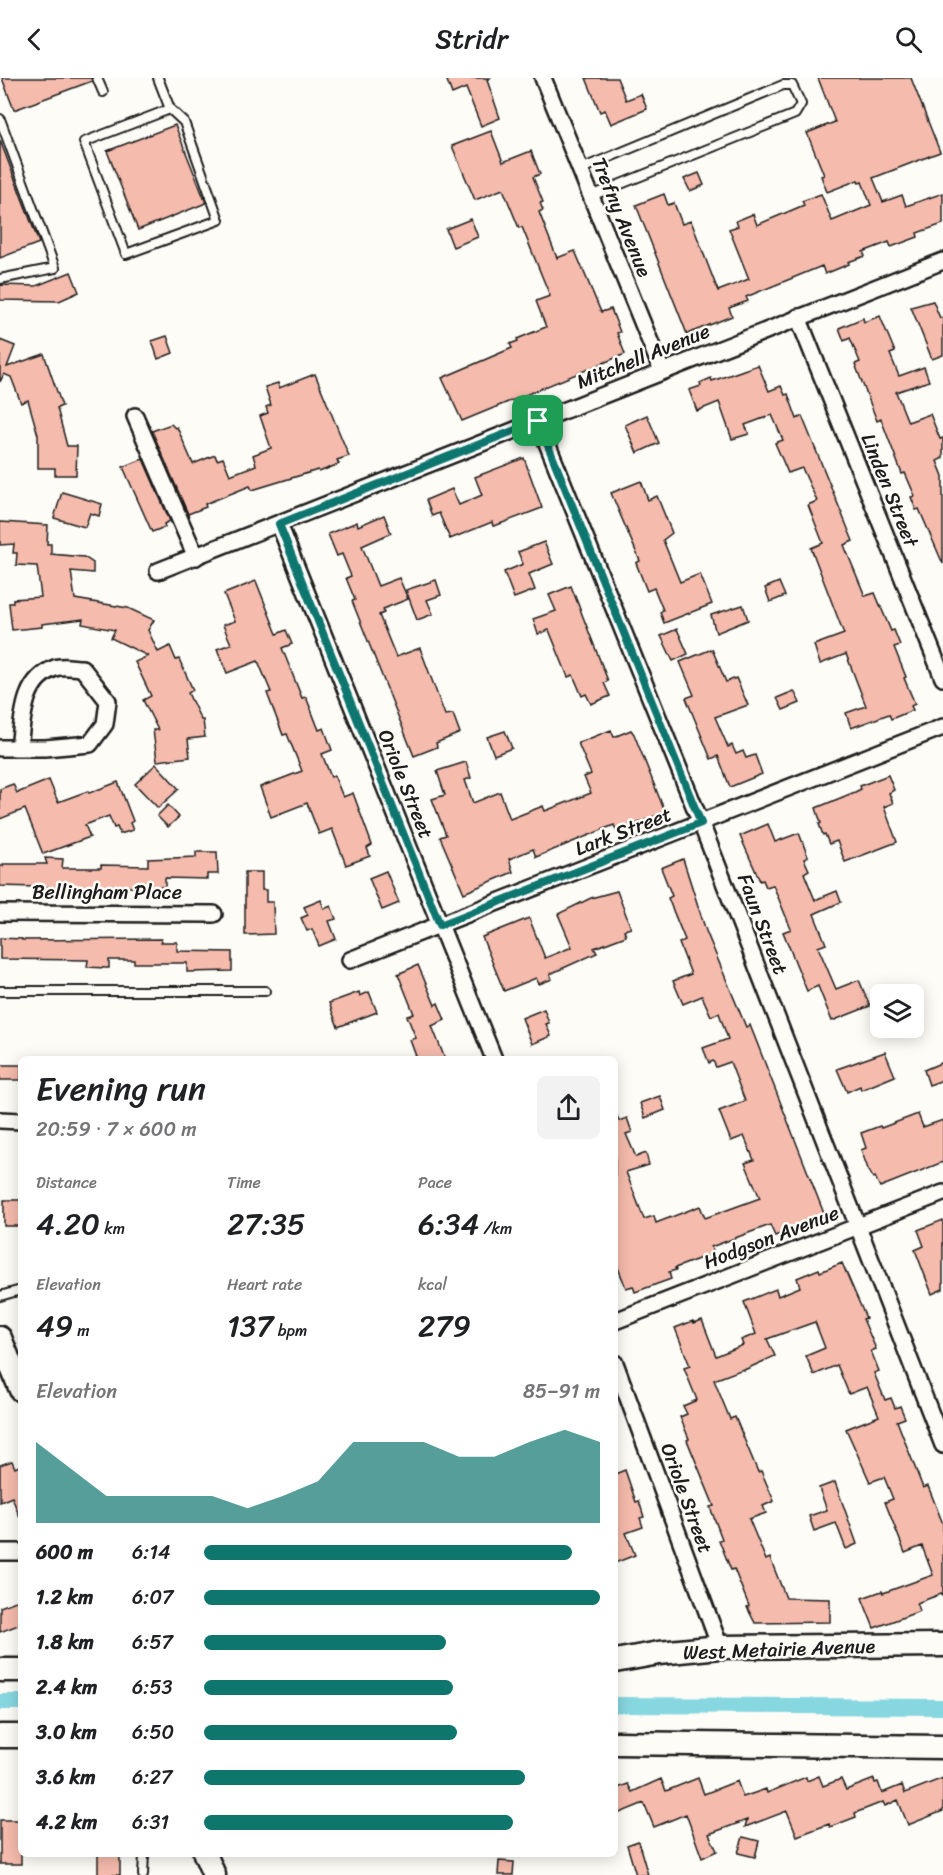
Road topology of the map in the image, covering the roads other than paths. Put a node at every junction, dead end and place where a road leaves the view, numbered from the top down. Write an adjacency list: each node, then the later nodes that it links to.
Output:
1 (97, 78): 4 (lane)
2 (158, 78): 5 (lane)
3 (543, 78): 7 (street, Trefny Avenue)
4 (103, 92)
5 (170, 109): 5 (lane)
6 (0, 119): 10 (lane)
7 (580, 169): 8 (street, Trefny Avenue); 8 (lane)
8 (591, 196): 12 (street, Trefny Avenue)
9 (943, 261): 11 (street, Mitchell Avenue)
10 (0, 279)
11 (798, 316): 12 (street, Mitchell Avenue); 18 (street, Linden Street)
12 (662, 371): 14 (street, Mitchell Avenue)
13 (135, 416): 16 (street)
14 (538, 421): 15 (street, Mitchell Avenue); 22 (street, Faun Street)
15 (279, 524): 16 (street, Mitchell Avenue); 25 (street, Oriole Street)
16 (196, 557): 17 (street, Mitchell Avenue)
17 (158, 571)
18 (943, 678)
19 (943, 727): 22 (street, Lark Street)
20 (0, 748): 21 (street)
21 (19, 748): 21 (street)
22 (701, 823): 25 (street, Lark Street); 33 (street, Faun Street)
23 (0, 913): 24 (street, Bellingham Place)
24 (214, 914)
25 (440, 925): 26 (street, Lark Street); 29 (street, Oriole Street)
26 (350, 960)
27 (0, 991): 28 (lane)
28 (265, 991)
29 (493, 1056)
30 (0, 1120): 31 (street)
31 (18, 1121)
32 (943, 1193): 33 (street, Hodgson Avenue)
33 (858, 1226): 36 (street, Hodgson Avenue); 40 (street, Faun Street)
34 (18, 1291): 35 (lane)
35 (0, 1296)
36 (618, 1320)
37 (0, 1338): 39 (main road)
38 (618, 1371): 44 (street, Oriole Street)
39 (18, 1383)
40 (943, 1445)
41 (0, 1552): 42 (street)
42 (18, 1552)
43 (943, 1645): 44 (main road, West Metairie Avenue)
44 (720, 1647): 45 (main road, West Metairie Avenue)
45 (618, 1660)
46 (0, 1670): 47 (main road)
47 (18, 1670)
48 (0, 1736): 49 (main road)
49 (18, 1736)
50 (618, 1743): 51 (main road)
51 (943, 1748)
52 (144, 1857): 54 (lane)
53 (207, 1857): 55 (main road)
54 (142, 1875)
55 (214, 1875)

